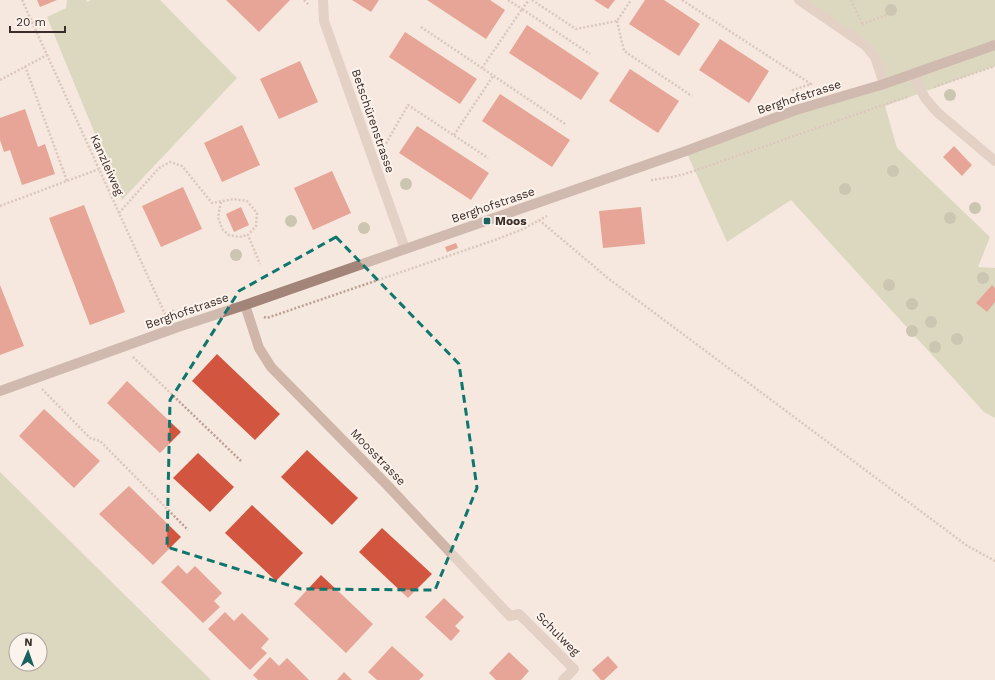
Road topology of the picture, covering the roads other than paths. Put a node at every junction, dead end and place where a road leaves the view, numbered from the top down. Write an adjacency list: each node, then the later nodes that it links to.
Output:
1 (323, 0): 7 (street, Betschürenstrasse)
2 (799, 0): 5 (street)
3 (995, 45): 4 (street, Berghofstrasse)
4 (913, 74): 5 (street, Berghofstrasse); 6 (street)
5 (884, 84): 7 (street, Berghofstrasse)
6 (995, 161)
7 (405, 249): 8 (street, Berghofstrasse)
8 (245, 305): 9 (street, Berghofstrasse); 10 (street, Moosstrasse)
9 (0, 390)
10 (510, 616): 11 (street, Schulweg)
11 (563, 680)

